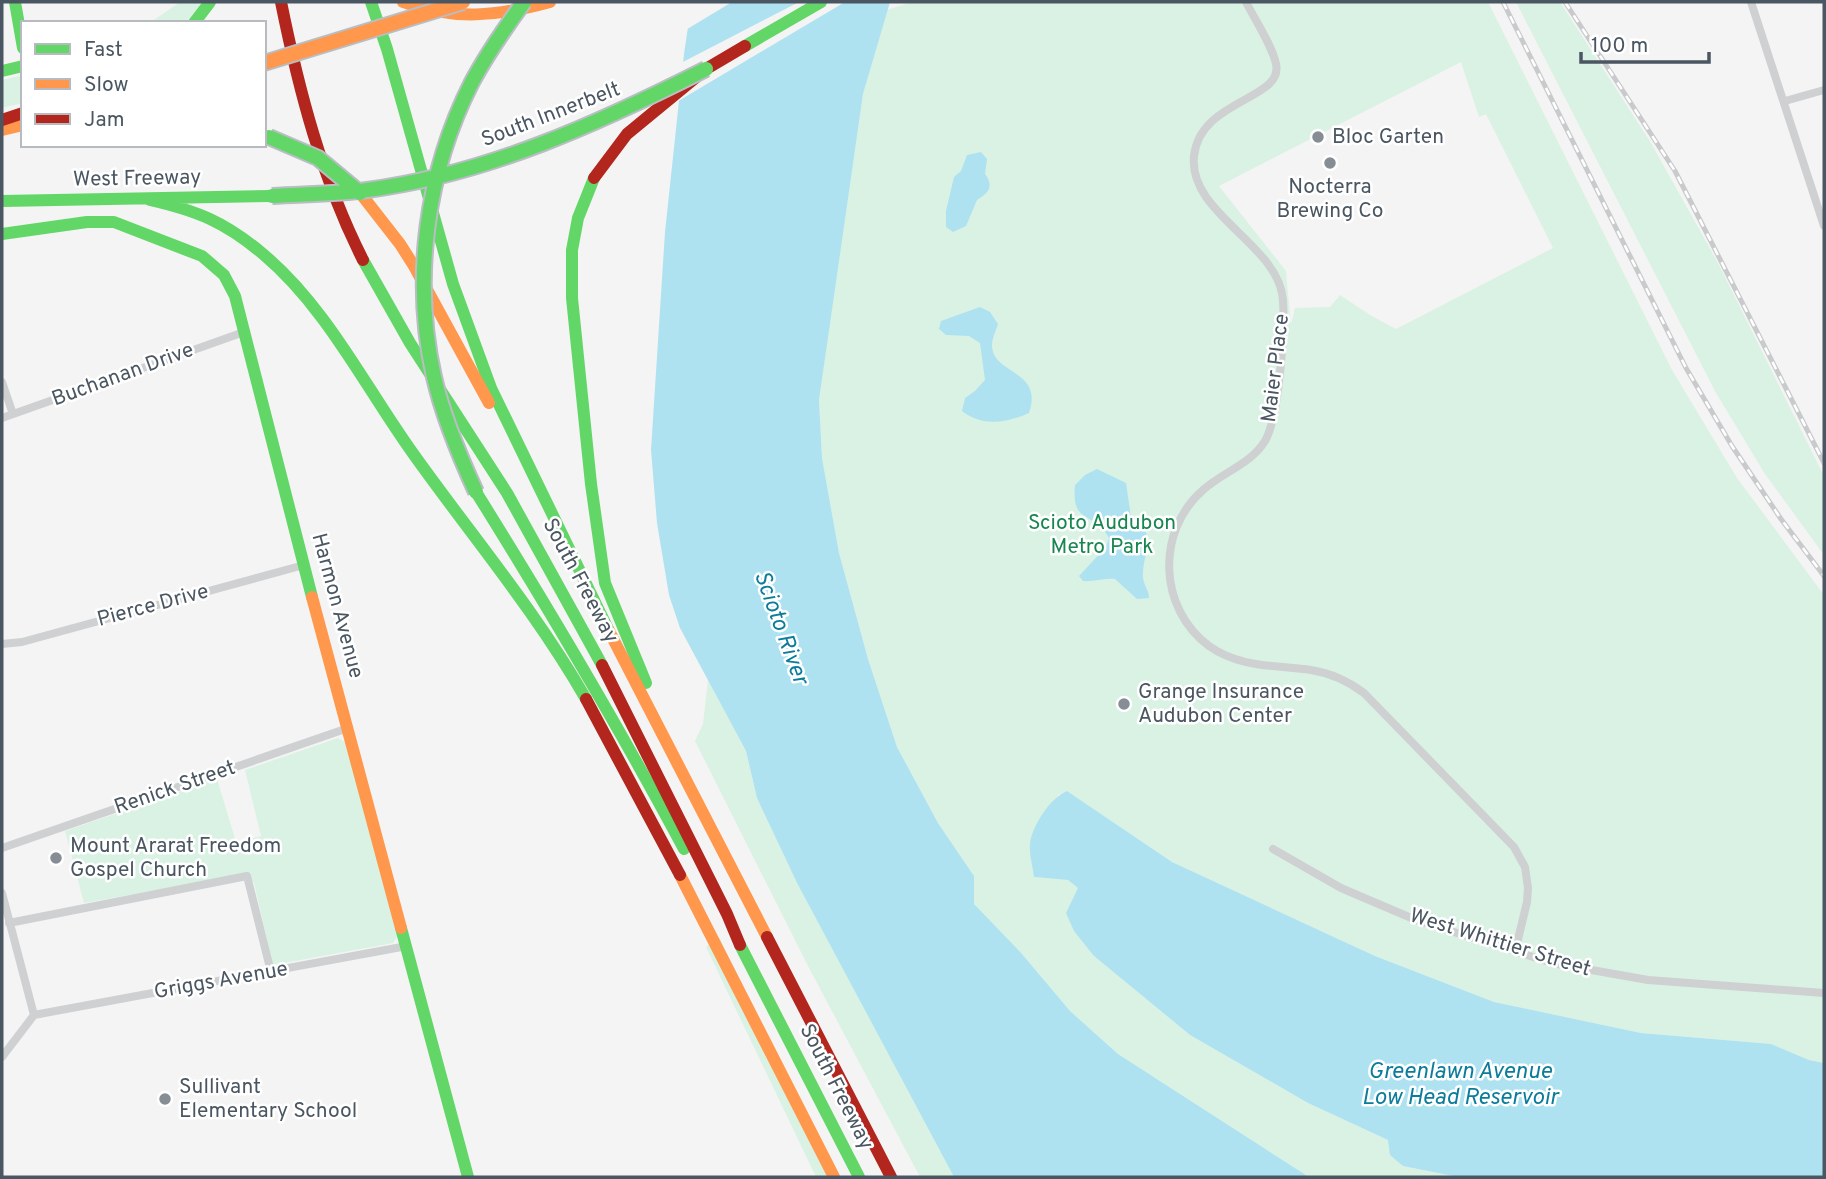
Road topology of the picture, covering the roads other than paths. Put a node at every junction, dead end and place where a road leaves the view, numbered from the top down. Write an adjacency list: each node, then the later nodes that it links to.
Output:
1 (15, 2): 13 (main road)
2 (209, 2): 12 (main road)
3 (281, 2): 45 (main road, South Freeway)
4 (371, 2): 36 (main road, South Freeway)
5 (403, 2): 8 (main road)
6 (463, 2): 14 (main road, bridge)
7 (524, 2): 45 (main road, bridge)
8 (550, 2)
9 (821, 2): 16 (main road, South Innerbelt)
10 (1246, 2): 47 (street, Maier Place)
11 (1751, 2): 19 (street)
12 (195, 21)
13 (21, 36)
14 (266, 62)
15 (21, 66): 17 (main road)
16 (706, 69): 27 (main road, South Innerbelt, bridge); 40 (main road, bridge)
17 (2, 71)
18 (1824, 90): 19 (street)
19 (1784, 101): 30 (street)
20 (21, 114): 21 (main road)
21 (2, 120)
22 (21, 125): 23 (main road)
23 (2, 130)
24 (21, 135): 26 (main road)
25 (266, 136): 36 (main road, bridge)
26 (2, 138)
27 (272, 196): 28 (main road, West Freeway)
28 (150, 200): 29 (main road, West Freeway); 53 (main road)
29 (2, 201)
30 (1824, 226)
31 (2, 234): 32 (main road, Harmon Avenue)
32 (244, 332): 34 (street, Buchanan Drive); 37 (main road, Harmon Avenue)
33 (2, 382): 34 (street)
34 (13, 414): 35 (street, Buchanan Drive)
35 (2, 418)
36 (536, 483): 40 (main road, South Freeway)
37 (304, 565): 38 (street, Pierce Drive); 39 (main road, Harmon Avenue)
38 (2, 644)
39 (348, 728): 41 (street, Renick Street); 46 (main road, Harmon Avenue)
40 (697, 800): 55 (main road, South Freeway)
41 (2, 848)
42 (1273, 849): 47 (street, West Whittier Street)
43 (2, 893): 44 (street)
44 (9, 923): 48 (street); 50 (street)
45 (733, 931): 54 (main road, South Freeway)
46 (407, 946): 48 (street, Griggs Avenue); 52 (main road, Harmon Avenue)
47 (1515, 952): 49 (street, West Whittier Street)
48 (271, 972): 50 (street, Griggs Avenue)
49 (1824, 993)
50 (34, 1016): 51 (street)
51 (2, 1058)
52 (468, 1177)
53 (834, 1177)
54 (859, 1177)
55 (891, 1177)

